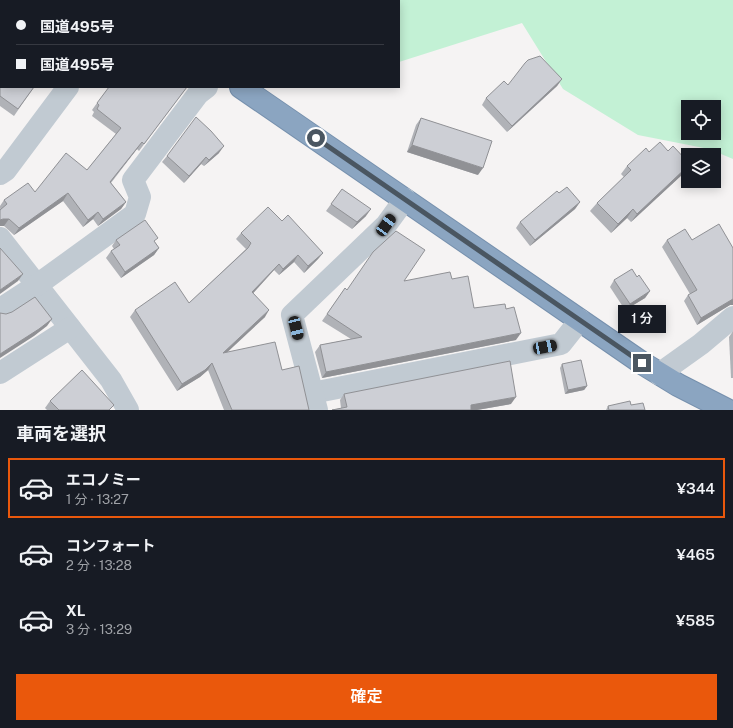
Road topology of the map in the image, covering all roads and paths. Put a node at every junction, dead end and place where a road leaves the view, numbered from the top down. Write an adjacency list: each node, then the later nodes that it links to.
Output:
1 (67, 88): 4 (street)
2 (206, 88): 7 (street)
3 (242, 88): 5 (highway)
4 (0, 174)
5 (404, 199): 10 (highway); 14 (street)
6 (0, 238): 7 (street)
7 (37, 285): 8 (street); 11 (street)
8 (0, 309)
9 (733, 317): 13 (street)
10 (580, 320): 13 (highway); 14 (street)
11 (70, 328): 12 (street); 16 (street)
12 (0, 373)
13 (659, 374): 15 (highway)
14 (315, 401)
15 (716, 408)
16 (128, 410)

